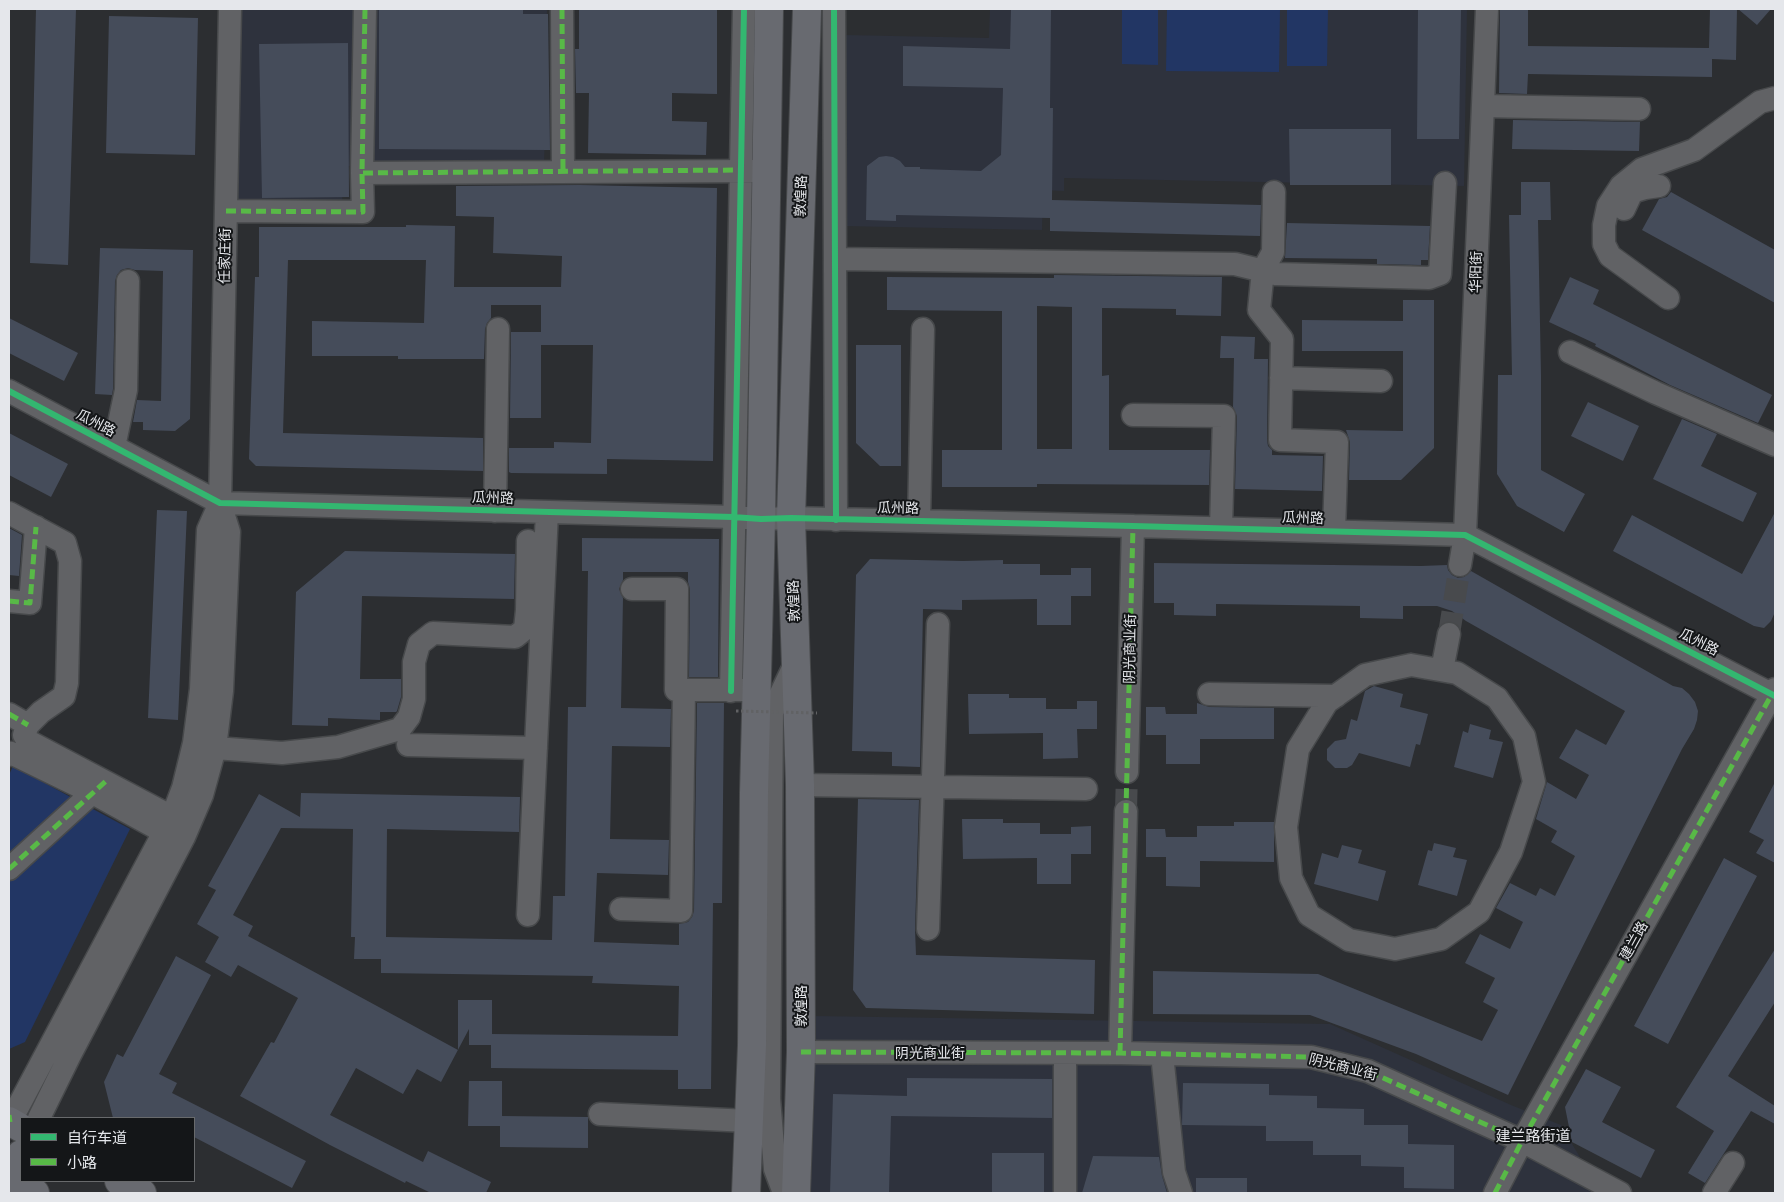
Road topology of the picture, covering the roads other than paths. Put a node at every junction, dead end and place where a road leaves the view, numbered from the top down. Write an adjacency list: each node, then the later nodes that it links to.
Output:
1 (230, 9): 18 (street, 任家庄街)
2 (364, 9): 14 (street)
3 (562, 9): 13 (street)
4 (744, 9): 12 (street)
5 (769, 9): 12 (main road)
6 (807, 9): 38 (main road, 敦煌路)
7 (834, 9): 20 (street)
8 (1487, 9): 10 (street, 华阳街)
9 (1775, 98): 19 (street)
10 (1483, 106): 11 (street); 46 (street, 华阳街)
11 (1639, 109)
12 (753, 170): 13 (street); 37 (street); 39 (main road)
13 (563, 172): 14 (street)
14 (362, 173): 18 (street)
15 (1444, 182): 21 (street)
16 (1659, 186): 19 (street)
17 (1274, 192): 21 (street)
18 (226, 211): 33 (street, 任家庄街)
19 (1610, 256): 23 (street)
20 (835, 259): 21 (street); 40 (street)
21 (1263, 270): 27 (street)
22 (128, 281): 32 (street)
23 (1668, 298)
24 (498, 329): 34 (street)
25 (923, 329): 41 (street)
26 (1570, 352): 31 (street)
27 (1281, 378): 28 (street); 45 (street)
28 (1381, 381)
29 (9, 391): 32 (street, 瓜州路)
30 (1132, 414): 44 (street)
31 (1775, 445)
32 (114, 447): 33 (street, 瓜州路)
33 (220, 504): 34 (street, 瓜州路); 62 (street); 71 (street)
34 (495, 511): 36 (street, 瓜州路)
35 (9, 512): 43 (street)
36 (548, 512): 37 (street, 瓜州路); 63 (street)
37 (733, 517): 39 (street, 瓜州路); 59 (street)
38 (791, 518): 39 (street, 瓜州路); 40 (street, 瓜州路); 53 (main road, 敦煌路)
39 (761, 519): 59 (main road)
40 (836, 520): 41 (street, 瓜州路)
41 (920, 521): 42 (street, 瓜州路)
42 (1133, 526): 44 (street, 瓜州路); 65 (street, 阴光商业街)
43 (36, 527): 50 (street); 60 (street)
44 (1221, 528): 45 (street, 瓜州路)
45 (1334, 531): 46 (street, 瓜州路)
46 (1465, 535): 48 (street, 华阳街); 56 (street, 瓜州路)
47 (528, 541): 62 (street)
48 (1460, 565)
49 (632, 589): 55 (street)
50 (9, 601)
51 (938, 624): 68 (street)
52 (1449, 634): 54 (street)
53 (796, 661): 66 (main road, 敦煌路); 93 (street)
54 (1442, 670): 58 (street); 58 (street)
55 (684, 690): 59 (street); 73 (street)
56 (1774, 693): 84 (street, 建兰路)
57 (1209, 694): 58 (street)
58 (1336, 696)
59 (741, 697): 83 (main road)
60 (18, 719): 67 (street)
61 (408, 745): 63 (street)
62 (215, 748): 81 (street)
63 (536, 748): 74 (street)
64 (9, 754): 67 (street)
65 (1127, 772)
66 (800, 785): 68 (street); 76 (main road, 敦煌路)
67 (99, 787): 71 (street); 72 (street)
68 (933, 787): 69 (street); 75 (street)
69 (1086, 789)
70 (1126, 812): 78 (street)
71 (168, 825): 82 (street)
72 (9, 869)
73 (620, 909)
74 (528, 915)
75 (928, 929)
76 (801, 1052): 77 (street, 阴光商业街); 94 (main road, 敦煌路)
77 (1064, 1053): 78 (street, 阴光商业街); 95 (street)
78 (1120, 1053): 79 (street, 阴光商业街)
79 (1162, 1054): 84 (street, 阴光商业街); 96 (street)
80 (600, 1114): 83 (street)
81 (39, 1117)
82 (12, 1122)
83 (749, 1124): 91 (main road); 92 (street)
84 (1522, 1141): 97 (street, 建兰路); 98 (street, 阴光商业街)
85 (20, 1156): 87 (main road)
86 (1733, 1164): 99 (street)
87 (9, 1178): 89 (main road)
88 (121, 1182): 90 (main road)
89 (35, 1193)
90 (142, 1193)
91 (746, 1193)
92 (767, 1193)
93 (784, 1193)
94 (796, 1193)
95 (1065, 1193)
96 (1181, 1193)
97 (1495, 1193)
98 (1620, 1193)
99 (1714, 1193)

